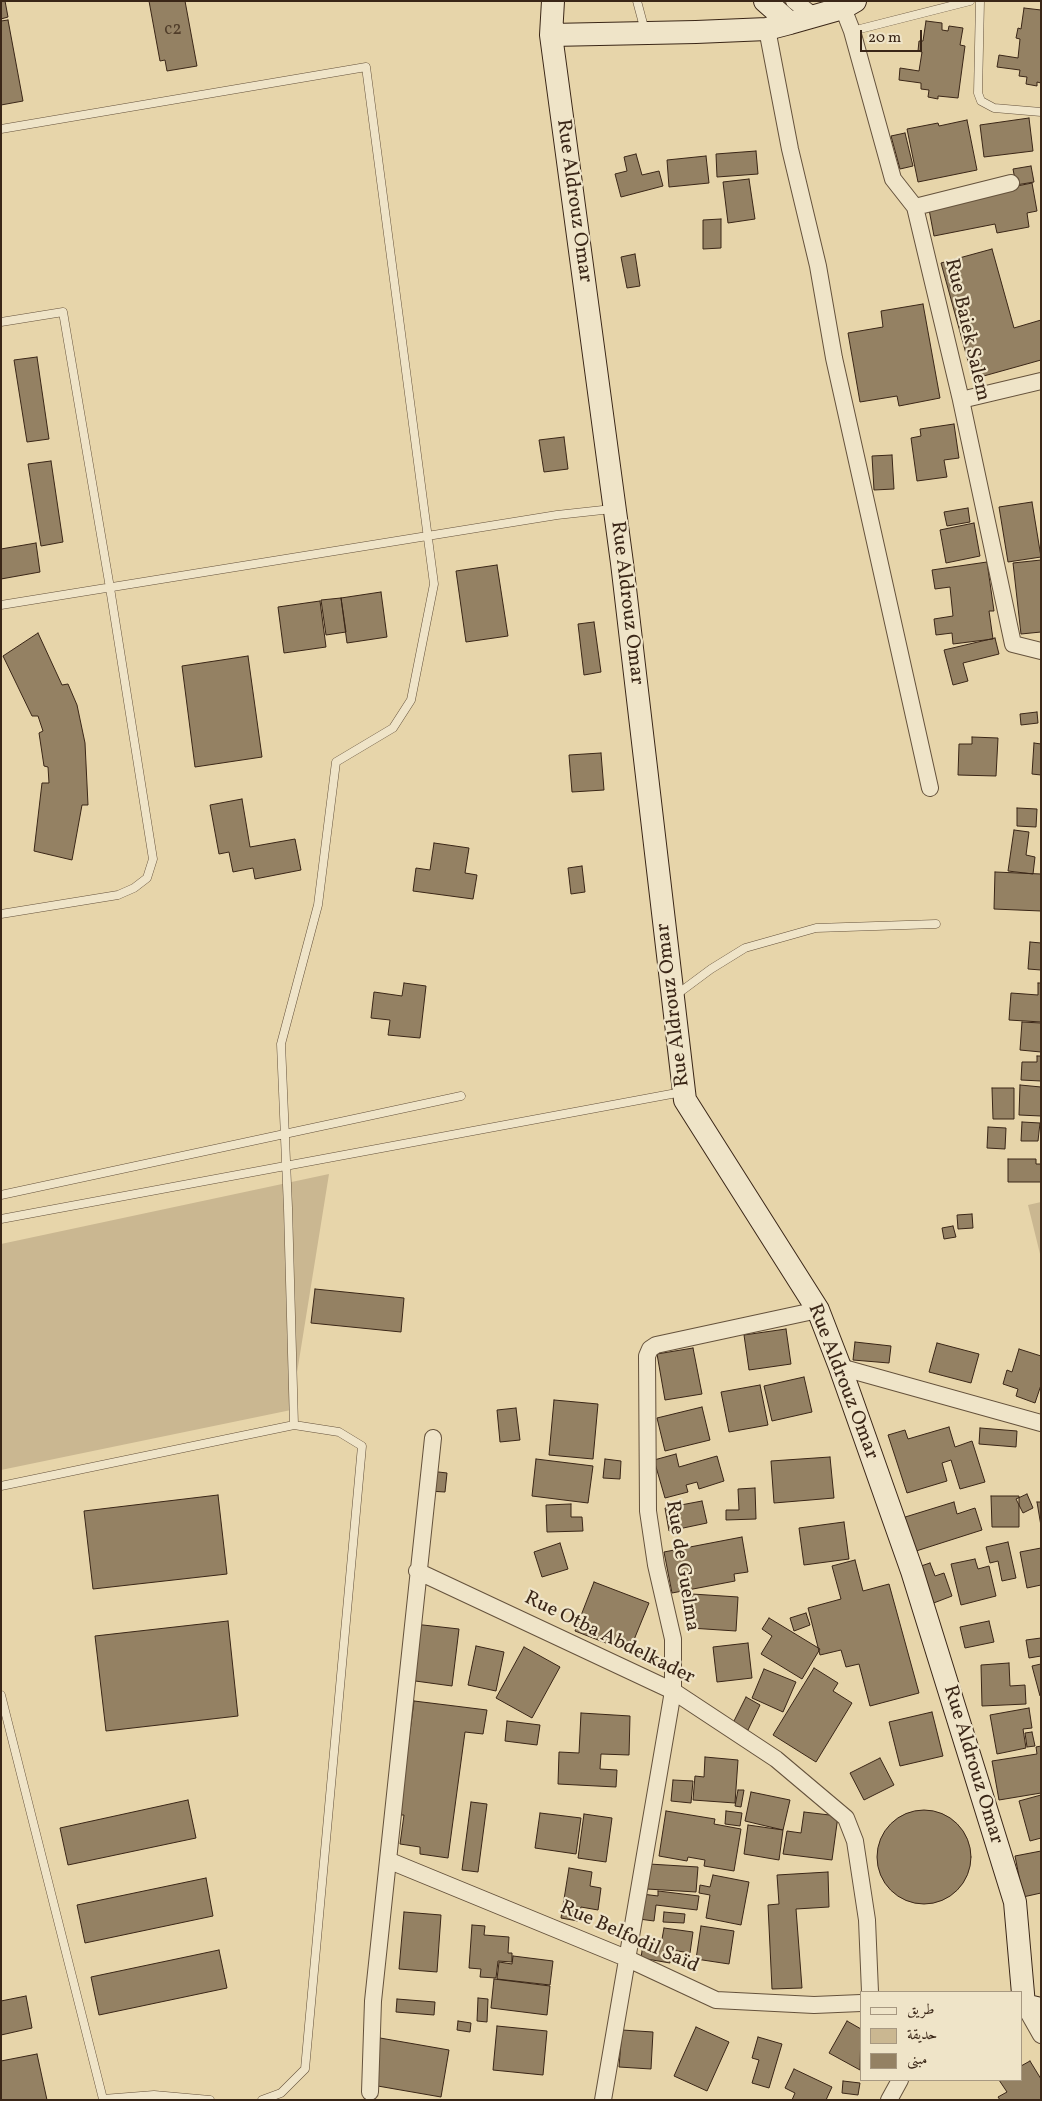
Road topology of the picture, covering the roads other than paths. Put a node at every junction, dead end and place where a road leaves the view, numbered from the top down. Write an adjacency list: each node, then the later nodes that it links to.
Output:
1 (553, 1): 13 (street, Rue Aldrouz Omar)
2 (637, 1): 12 (lane)
3 (765, 1): 9 (street)
4 (794, 1): 8 (street)
5 (970, 1): 11 (lane)
6 (980, 1): 14 (lane)
7 (849, 5): 8 (street); 11 (street, Rue Baiek Salem)
8 (815, 17): 9 (street)
9 (790, 23): 10 (street)
10 (767, 29): 12 (street); 26 (street)
11 (852, 31): 17 (street, Rue Baiek Salem)
12 (645, 33): 13 (street)
13 (551, 35): 21 (street, Rue Aldrouz Omar)
14 (1041, 112)
15 (1, 129): 22 (lane)
16 (1011, 183): 17 (street)
17 (915, 207): 20 (street, Rue Baiek Salem)
18 (1, 322): 23 (lane)
19 (1041, 381): 20 (street)
20 (961, 400): 25 (street, Rue Baiek Salem)
21 (614, 509): 22 (lane); 29 (street, Rue Aldrouz Omar)
22 (428, 536): 23 (lane); 32 (lane)
23 (110, 588): 24 (lane); 27 (lane)
24 (1, 605)
25 (1041, 651)
26 (930, 788)
27 (1, 914)
28 (936, 924): 29 (lane)
29 (673, 998): 30 (street, Rue Aldrouz Omar)
30 (684, 1091): 32 (lane); 35 (street, Rue Aldrouz Omar)
31 (461, 1096): 33 (lane)
32 (287, 1164): 34 (lane); 38 (lane)
33 (1, 1195)
34 (1, 1219)
35 (818, 1310): 36 (street, Rue Aldrouz Omar); 42 (street, Rue de Guelma)
36 (840, 1367): 37 (street); 48 (street, Rue Aldrouz Omar)
37 (1041, 1423)
38 (294, 1425): 40 (lane); 53 (lane)
39 (433, 1438): 41 (street)
40 (1, 1486)
41 (417, 1571): 42 (street, Rue Otba Abdelkader); 44 (street)
42 (673, 1691): 45 (street, Rue de Guelma); 46 (street, Rue Otba Abdelkader)
43 (1, 1695): 52 (lane)
44 (390, 1861): 45 (street, Rue Belfodil Saïd); 51 (street)
45 (626, 1958): 47 (street, Rue Belfodil Saïd); 54 (street, Rue de Guelma)
46 (870, 1991)
47 (860, 2003)
48 (1029, 2006): 49 (street)
49 (1041, 2035)
50 (899, 2081): 55 (street)
51 (370, 2092)
52 (210, 2100)
53 (262, 2100)
54 (603, 2100)
55 (889, 2100)

